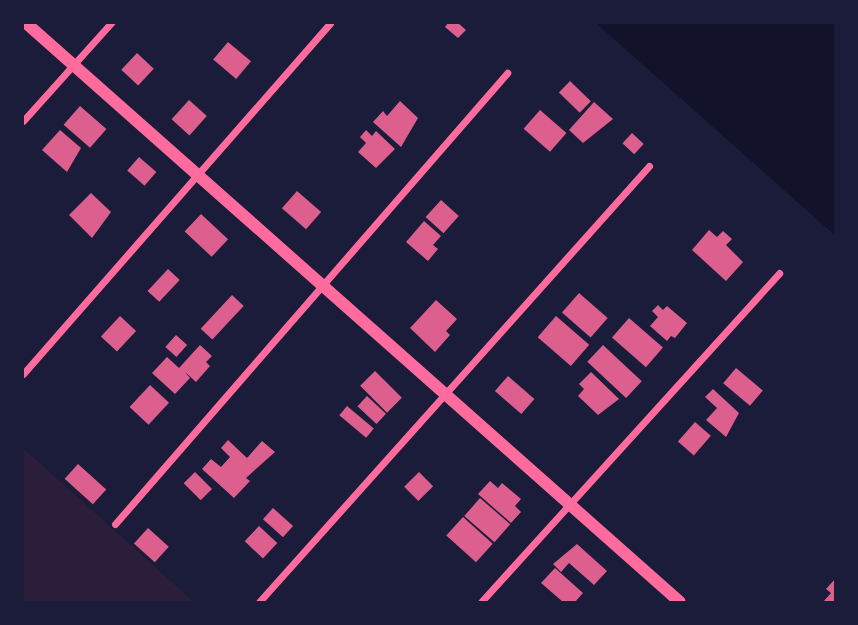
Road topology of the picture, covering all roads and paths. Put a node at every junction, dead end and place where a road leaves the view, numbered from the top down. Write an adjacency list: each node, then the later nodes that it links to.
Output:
1 (26, 23): 4 (main road)
2 (111, 23): 4 (street)
3 (330, 23): 8 (street)
4 (73, 65): 6 (street); 8 (main road)
5 (507, 74): 10 (street)
6 (23, 121)
7 (649, 166): 12 (street)
8 (197, 174): 10 (main road); 11 (street)
9 (779, 273): 13 (street)
10 (321, 285): 12 (main road); 14 (street)
11 (23, 374)
12 (447, 394): 13 (main road); 15 (street)
13 (570, 502): 16 (street); 17 (main road)
14 (115, 524)
15 (259, 602)
16 (481, 602)
17 (680, 602)

